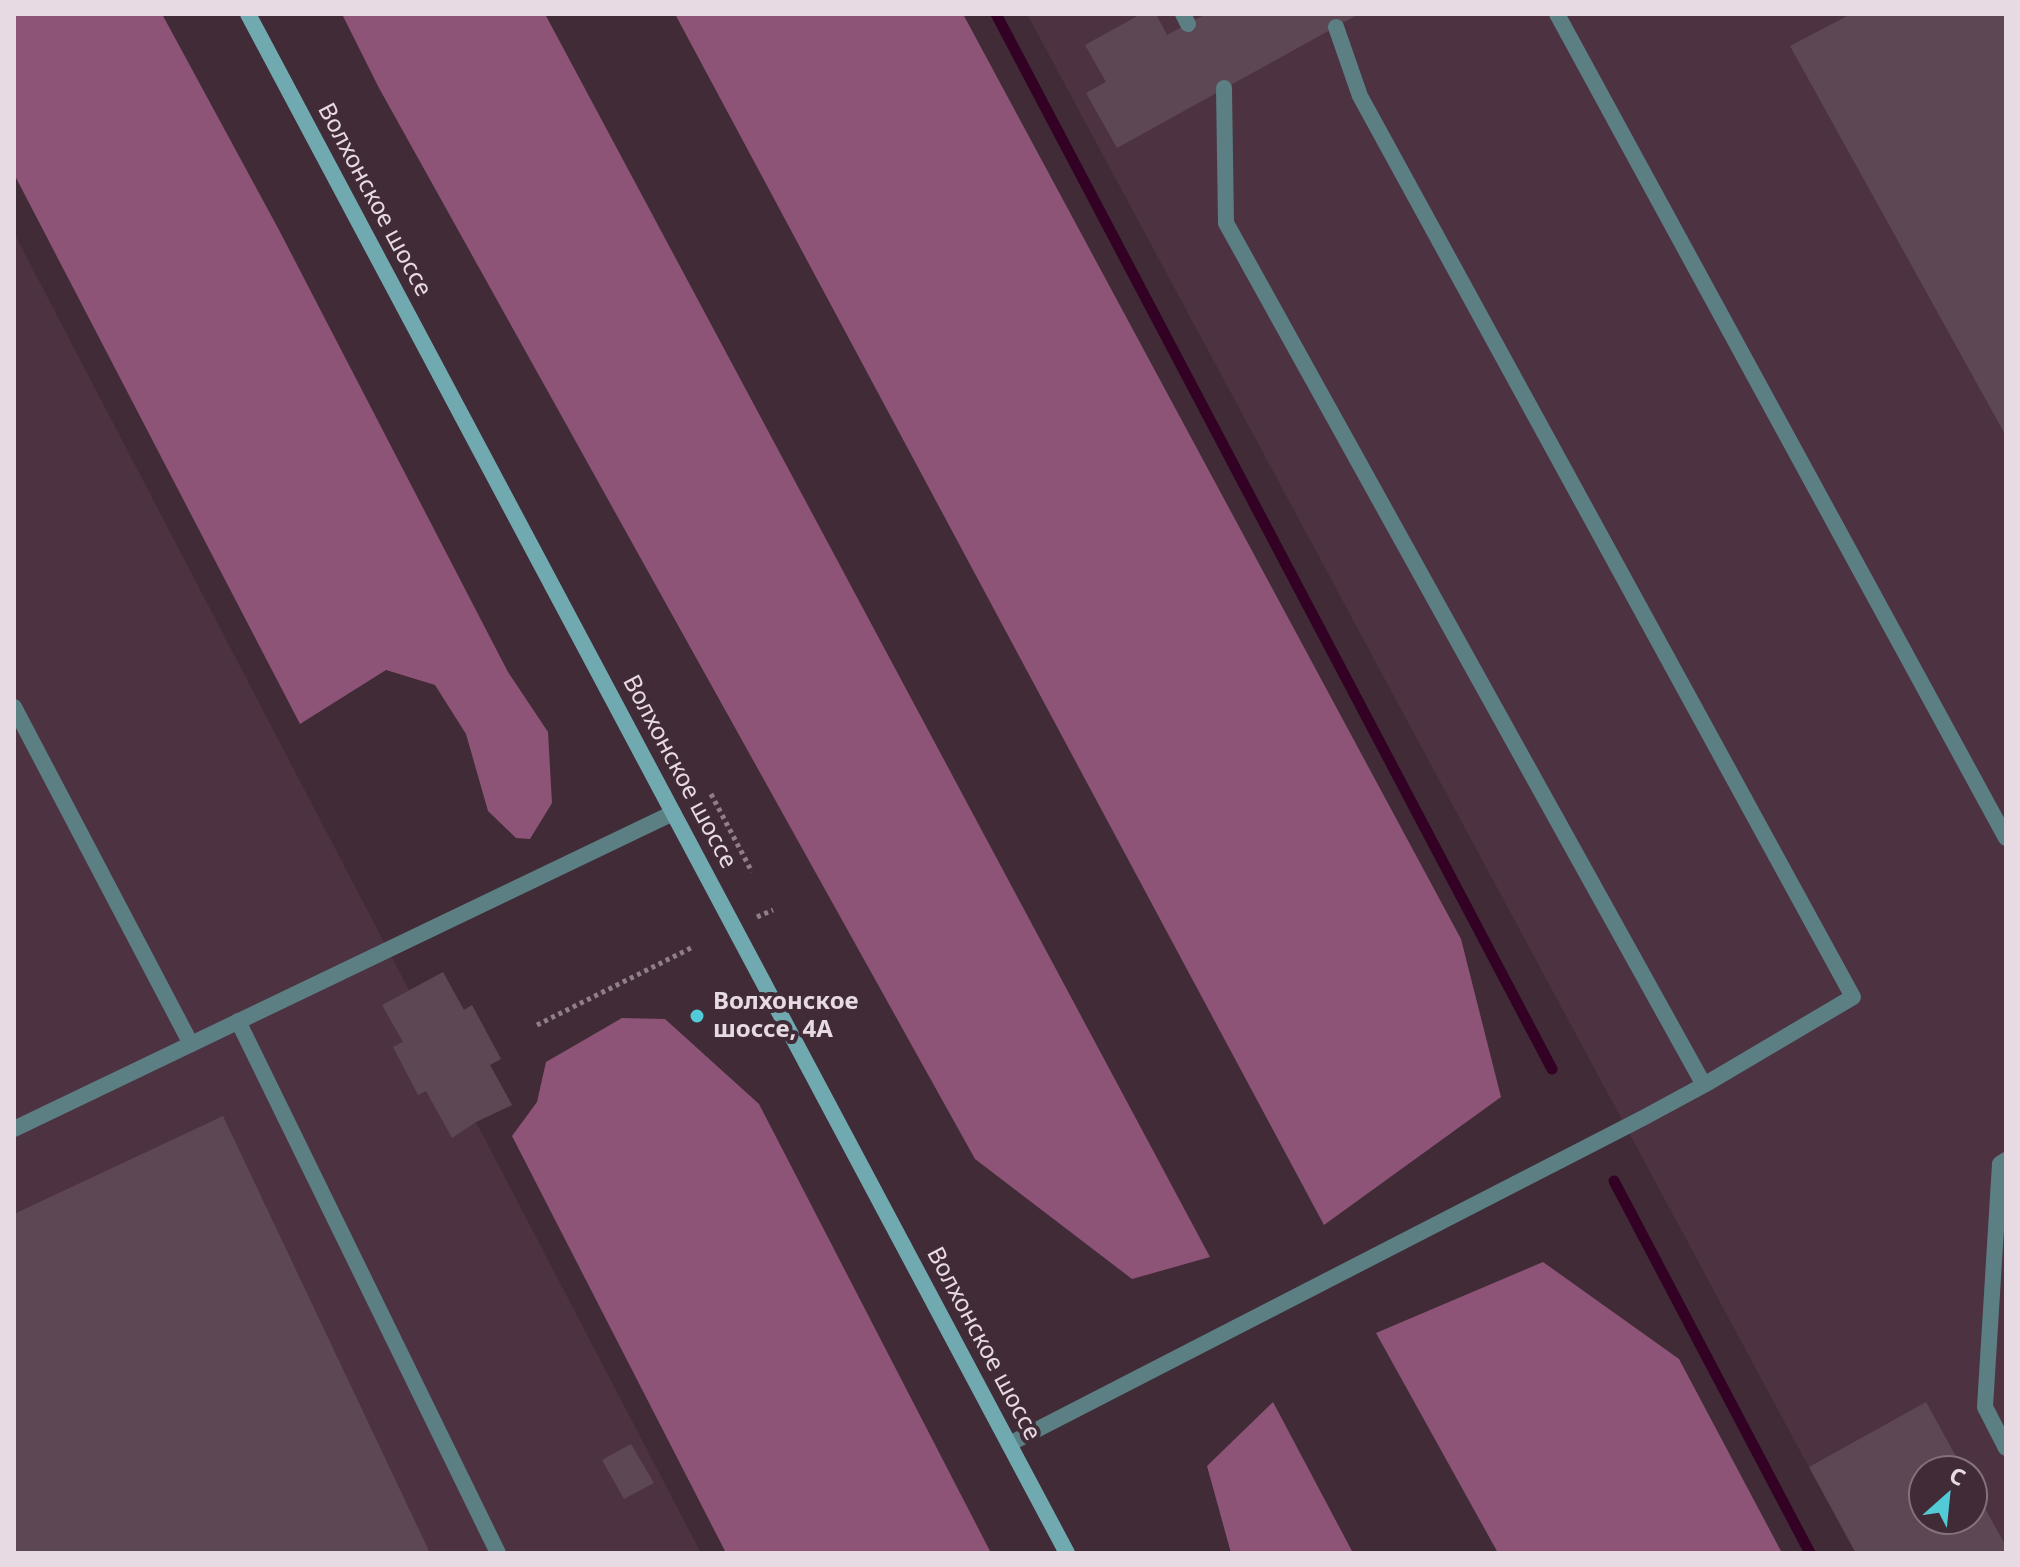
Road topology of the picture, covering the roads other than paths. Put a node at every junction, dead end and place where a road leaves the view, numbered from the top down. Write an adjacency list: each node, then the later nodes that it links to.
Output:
1 (248, 14): 6 (main road, Волхонское шоссе)
2 (1557, 14): 7 (street)
3 (1336, 27): 10 (street)
4 (1224, 88): 10 (street)
5 (14, 707): 9 (street)
6 (673, 813): 8 (street); 13 (main road, Волхонское шоссе)
7 (2006, 838)
8 (238, 1021): 9 (street); 15 (street)
9 (191, 1044): 11 (street)
10 (1704, 1085): 13 (street)
11 (14, 1129)
12 (2006, 1160): 14 (street)
13 (1009, 1444): 16 (main road, Волхонское шоссе)
14 (2006, 1448)
15 (498, 1553)
16 (1067, 1553)

